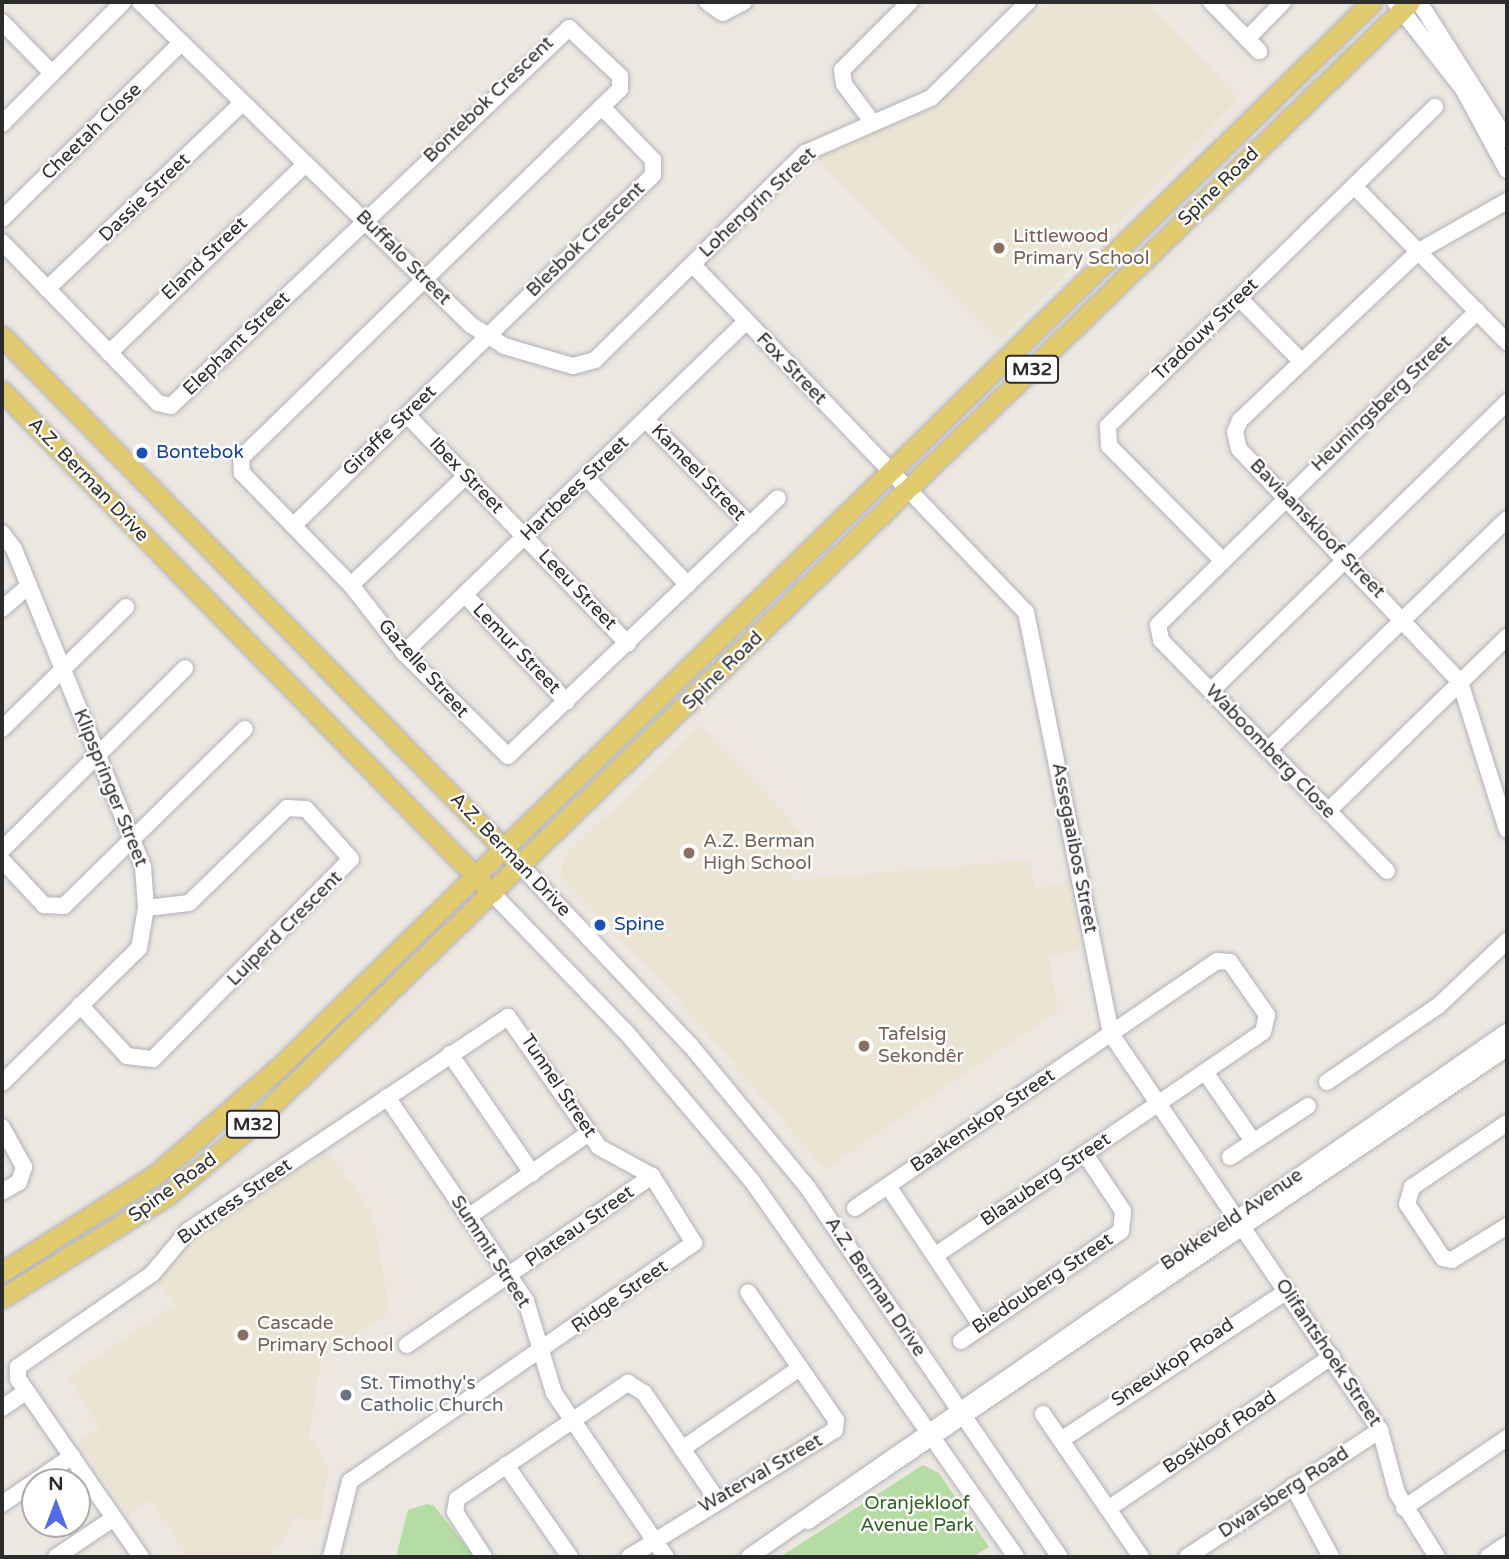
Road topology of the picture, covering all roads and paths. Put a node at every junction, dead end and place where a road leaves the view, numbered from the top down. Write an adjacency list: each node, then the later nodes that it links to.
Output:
1 (123, 2): 13 (street)
2 (140, 2): 12 (street, Buffalo Street)
3 (707, 2): 4 (street)
4 (744, 2)
5 (911, 2): 17 (street)
6 (1211, 2): 7 (street)
7 (1283, 2)
8 (1372, 2): 43 (main road, Spine Road / M32)
9 (1024, 3): 17 (street, Lohengrin Street)
10 (1406, 4): 19 (street); 21 (street); 46 (main road, Spine Road / M32)
11 (2, 22): 13 (street)
12 (181, 43): 14 (street, Buffalo Street); 24 (street, Cheetah Close)
13 (52, 74): 18 (street)
14 (240, 104): 20 (street, Buffalo Street); 30 (street, Dassie Street)
15 (602, 107): 25 (street, Bontebok Crescent); 29 (street, Bontebok Crescent); 35 (street, Blesbok Crescent)
16 (1435, 107): 22 (street, Tradouw Street)
17 (873, 123): 28 (street, Lohengrin Street)
18 (2, 124)
19 (1507, 140)
20 (302, 167): 25 (street, Buffalo Street); 37 (street, Eland Street)
21 (1507, 170)
22 (1354, 186): 27 (street); 31 (street, Tradouw Street)
23 (1507, 201): 27 (street, Baviaanskloof Street)
24 (2, 219)
25 (366, 219): 29 (street, Buffalo Street); 37 (street, Elephant Street)
26 (2, 242): 30 (street)
27 (1419, 251): 32 (street); 38 (street, Baviaanskloof Street)
28 (693, 265): 33 (street, Fox Street); 35 (street, Buffalo Street)
29 (425, 279): 35 (street, Buffalo Street); 51 (street, Gazelle Street)
30 (47, 289): 37 (street, Elephant Street)
31 (1239, 298): 38 (street); 55 (street, Tradouw Street)
32 (1477, 311): 36 (street); 47 (street, Heuningsberg Street)
33 (745, 323): 42 (street, Hartbees Street); 43 (street, Fox Street)
34 (2, 336): 79 (main road, A.Z. Berman Drive)
35 (486, 337): 41 (street, Giraffe Street)
36 (1507, 342)
37 (109, 353)
38 (1301, 361): 47 (street, Baviaanskloof Street)
39 (2, 391): 84 (main road, A.Z. Berman Drive)
40 (1507, 402): 54 (street)
41 (407, 415): 44 (street, Ibex Street); 51 (street, Giraffe Street)
42 (646, 420): 45 (street, Hartbees Street); 50 (street, Kameel Street)
43 (891, 471): 46 (street, Fox Street); 79 (main road, Spine Road / M32)
44 (466, 476): 53 (street, Ibex Street); 57 (street)
45 (587, 478): 53 (street, Hartbees Street); 56 (street)
46 (909, 490): 82 (main road, Spine Road / M32); 91 (street, Assegaaibos Street)
47 (1286, 497): 54 (street, Baviaanskloof Street); 55 (street, Heuningsberg Street)
48 (778, 498): 50 (street, Gazelle Street)
49 (1507, 519): 62 (street)
50 (750, 525): 56 (street, Gazelle Street)
51 (293, 526): 57 (street, Gazelle Street)
52 (2, 533): 58 (street, Klipspringer Street)
53 (526, 537): 59 (street, Hartbees Street); 65 (street, Leeu Street)
54 (1346, 558): 62 (street, Baviaanskloof Street); 70 (street)
55 (1223, 561): 63 (street, Heuningsberg Street)
56 (688, 584): 65 (street, Gazelle Street)
57 (351, 585): 66 (street, Gazelle Street)
58 (28, 586): 61 (street); 67 (street, Klipspringer Street)
59 (466, 596): 66 (street, Hartbees Street); 71 (street, Lemur Street)
60 (126, 607): 67 (street)
61 (2, 609)
62 (1404, 620): 69 (street, Baviaanskloof Street); 74 (street)
63 (1158, 630): 70 (street, Waboomberg Close)
64 (1507, 637): 69 (street)
65 (628, 644): 71 (street, Gazelle Street)
66 (404, 653): 71 (street, Gazelle Street)
67 (62, 668): 72 (street); 75 (street, Klipspringer Street)
68 (185, 668): 75 (street)
69 (1460, 682): 76 (street); 77 (street, Baviaanskloof Street)
70 (1211, 691): 74 (street, Waboomberg Close)
71 (567, 702)
72 (2, 729)
73 (245, 729): 78 (street)
74 (1268, 750): 76 (street, Waboomberg Close)
75 (98, 758): 78 (street, Klipspringer Street); 80 (street)
76 (1328, 811): 83 (street, Waboomberg Close)
77 (1507, 830)
78 (132, 841): 81 (street); 86 (street, Klipspringer Street)
79 (503, 848): 82 (main road, A.Z. Berman Drive); 84 (main road, Spine Road / M32)
80 (2, 850)
81 (2, 860)
82 (523, 867): 85 (main road, Spine Road / M32); 128 (street, A.Z. Berman Drive)
83 (1387, 872)
84 (475, 877): 85 (main road, A.Z. Berman Drive); 115 (main road, Spine Road / M32)
85 (493, 894): 119 (main road, Spine Road / M32); 132 (street, A.Z. Berman Drive)
86 (146, 908): 88 (street, Klipspringer Street); 88 (street, Luiperd Crescent)
87 (1507, 941): 95 (street)
88 (80, 1005): 96 (street, Klipspringer Street)
89 (508, 1017): 93 (street, Buttress Street); 102 (street, Tunnel Street)
90 (1507, 1032): 112 (street, Bokkeveld Avenue)
91 (1111, 1034): 94 (street, Baakenskop Street); 98 (street, Assegaaibos Street); 108 (street, Baakenskop Street)
92 (1507, 1048): 112 (street, Bokkeveld Avenue)
93 (450, 1054): 97 (street, Buttress Street); 106 (street)
94 (1205, 1072): 98 (street, Blaauberg Street); 103 (street)
95 (1327, 1082)
96 (2, 1083)
97 (387, 1097): 111 (street, Summit Street); 126 (street, Buttress Street)
98 (1157, 1104): 104 (street, Blaauberg Street); 112 (street, Assegaaibos Street)
99 (1308, 1106): 103 (street)
100 (1507, 1123): 113 (street)
101 (2, 1127): 109 (street)
102 (589, 1133): 106 (street); 107 (street, Tunnel Street)
103 (1253, 1141): 105 (street)
104 (1085, 1154): 114 (street, Blaauberg Street); 120 (street, Biedouberg Street)
105 (1230, 1157)
106 (532, 1173): 111 (street)
107 (652, 1176): 116 (street, Plateau Street); 123 (street, Ridge Street)
108 (888, 1186): 110 (street, Baakenskop Street); 114 (street)
109 (2, 1192)
110 (855, 1208)
111 (468, 1217): 116 (street, Summit Street)
112 (1239, 1223): 117 (street, Olifantshoek Street); 128 (street, Bokkeveld Avenue)
113 (1507, 1226)
114 (935, 1256): 120 (street)
115 (2, 1272)
116 (508, 1276): 122 (street, Plateau Street); 123 (street, Summit Street)
117 (1287, 1291): 124 (street, Olifantshoek Street); 134 (street, Sneeukop Road)
118 (748, 1292): 125 (street, Waterval Street)
119 (2, 1298)
120 (982, 1327): 121 (street, Biedouberg Street)
121 (961, 1341)
122 (407, 1345)
123 (540, 1351): 130 (street, Summit Street); 148 (street, Ridge Street)
124 (1332, 1356): 131 (street, Olifantshoek Street); 142 (street, Boskloof Road)
125 (800, 1368): 135 (street); 139 (street, Waterval Street)
126 (27, 1391): 127 (street); 136 (street)
127 (2, 1408)
128 (961, 1413): 132 (street, Bokkeveld Avenue); 155 (street, A.Z. Berman Drive)
129 (1043, 1414): 134 (street)
130 (570, 1420): 135 (street); 137 (street); 144 (street, Summit Street)
131 (1380, 1430): 138 (street, Dwarsberg Road); 141 (street, Olifantshoek Street)
132 (931, 1433): 153 (street, Bokkeveld Avenue); 154 (street, A.Z. Berman Drive)
133 (1507, 1438): 141 (street)
134 (1061, 1440): 142 (street)
135 (682, 1449): 139 (street)
136 (72, 1456): 140 (street); 143 (street)
137 (506, 1465): 149 (street); 150 (street)
138 (1293, 1486): 157 (street, Dwarsberg Road); 158 (street)
139 (716, 1499): 144 (street, Waterval Street)
140 (2, 1504)
141 (1404, 1508): 159 (street, Olifantshoek Street)
142 (1108, 1509): 156 (street)
143 (114, 1518): 146 (street); 147 (street)
144 (653, 1539): 151 (street, Waterval Street); 152 (street, Summit Street)
145 (1507, 1544): 160 (street)
146 (56, 1557)
147 (141, 1557)
148 (331, 1557)
149 (484, 1557)
150 (570, 1557)
151 (629, 1557)
152 (666, 1557)
153 (749, 1557)
154 (1016, 1557)
155 (1060, 1557)
156 (1141, 1557)
157 (1187, 1557)
158 (1331, 1557)
159 (1437, 1557)
160 (1488, 1557)

